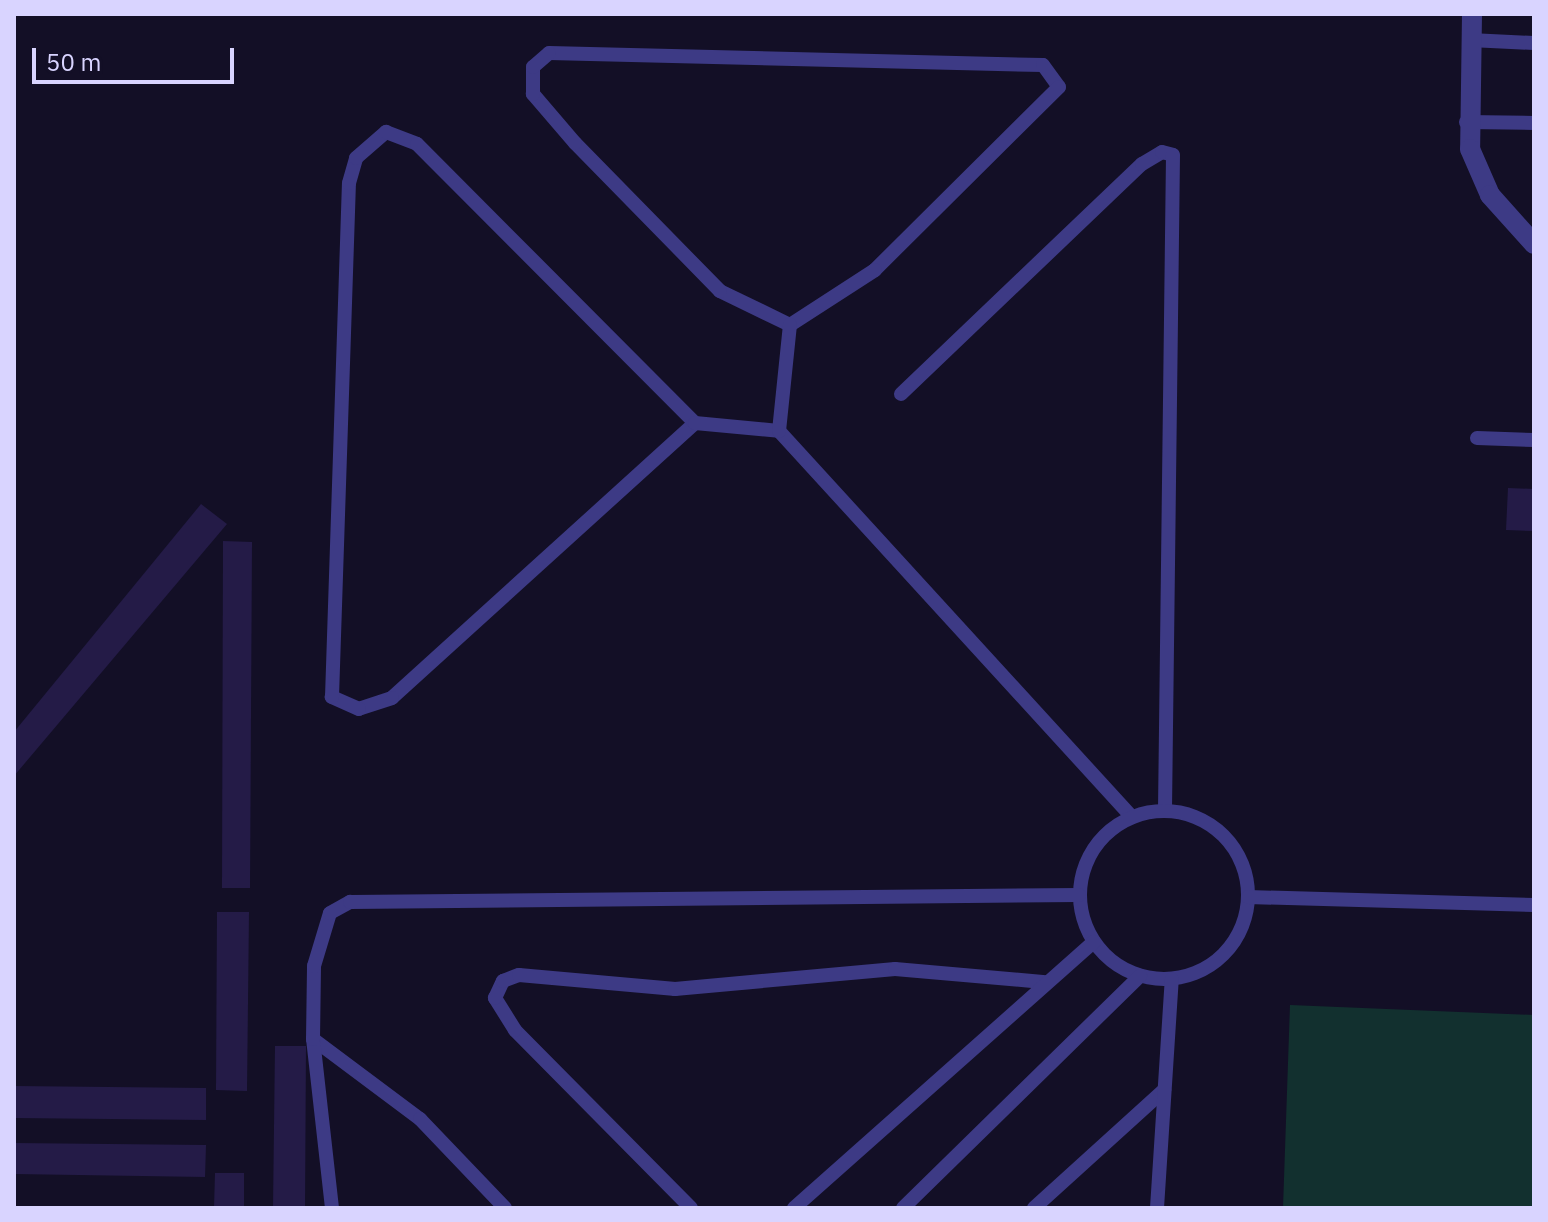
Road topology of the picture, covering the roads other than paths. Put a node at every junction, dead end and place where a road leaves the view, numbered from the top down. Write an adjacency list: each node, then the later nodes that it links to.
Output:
1 (1472, 14): 2 (street)
2 (1470, 40): 3 (lane); 4 (street)
3 (1534, 43)
4 (1466, 122): 5 (lane); 6 (street)
5 (1534, 123)
6 (1534, 244)
7 (790, 325): 7 (lane); 10 (lane)
8 (901, 394): 13 (lane)
9 (695, 423): 9 (lane); 10 (lane)
10 (779, 431): 14 (lane)
11 (1477, 438): 12 (lane)
12 (1534, 440)
13 (1165, 811): 14 (lane); 16 (lane)
14 (1132, 817): 15 (lane)
15 (1079, 895): 18 (lane); 22 (lane)
16 (1248, 897): 17 (lane); 20 (lane)
17 (1534, 905)
18 (1094, 942): 19 (lane); 21 (lane)
19 (1140, 976): 20 (lane); 28 (lane)
20 (1172, 979): 23 (lane)
21 (1045, 982): 26 (lane); 27 (lane)
22 (313, 1039): 24 (lane); 25 (lane)
23 (1164, 1090): 29 (lane); 30 (lane)
24 (332, 1208)
25 (505, 1208)
26 (691, 1208)
27 (794, 1208)
28 (903, 1208)
29 (1034, 1208)
30 (1157, 1208)

